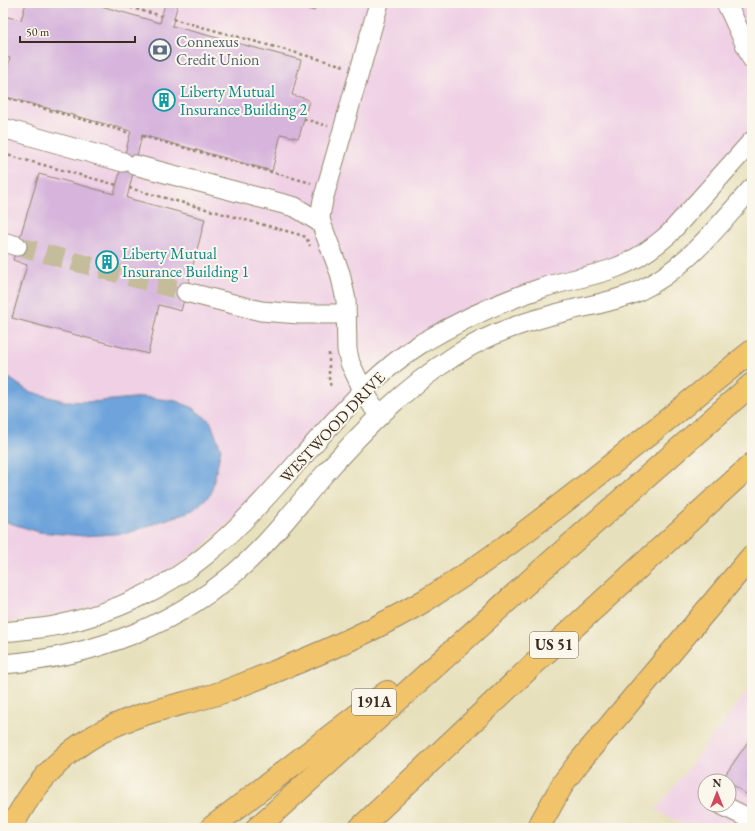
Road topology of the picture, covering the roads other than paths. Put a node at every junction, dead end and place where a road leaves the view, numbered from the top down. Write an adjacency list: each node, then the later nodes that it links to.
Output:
1 (379, 3): 7 (street)
2 (726, 3): 3 (street)
3 (752, 59)
4 (3, 128): 7 (street)
5 (752, 141): 12 (street, WESTWOOD DRIVE)
6 (752, 188): 13 (street, WESTWOOD DRIVE)
7 (321, 222): 9 (street)
8 (186, 292): 9 (street)
9 (346, 314): 12 (street)
10 (752, 351): 19 (highway)
11 (752, 384): 16 (highway)
12 (364, 390): 13 (street); 17 (street, WESTWOOD DRIVE)
13 (379, 416): 18 (street, WESTWOOD DRIVE)
14 (752, 464): 27 (highway, US 51)
15 (752, 556): 22 (highway)
16 (536, 575): 25 (highway, 191A); 26 (highway)
17 (3, 632)
18 (3, 664)
19 (255, 679): 20 (highway); 24 (highway)
20 (3, 810)
21 (737, 812): 23 (street)
22 (545, 818): 28 (highway)
23 (752, 820)
24 (11, 828)
25 (212, 828)
26 (257, 828)
27 (360, 828)
28 (538, 828)

